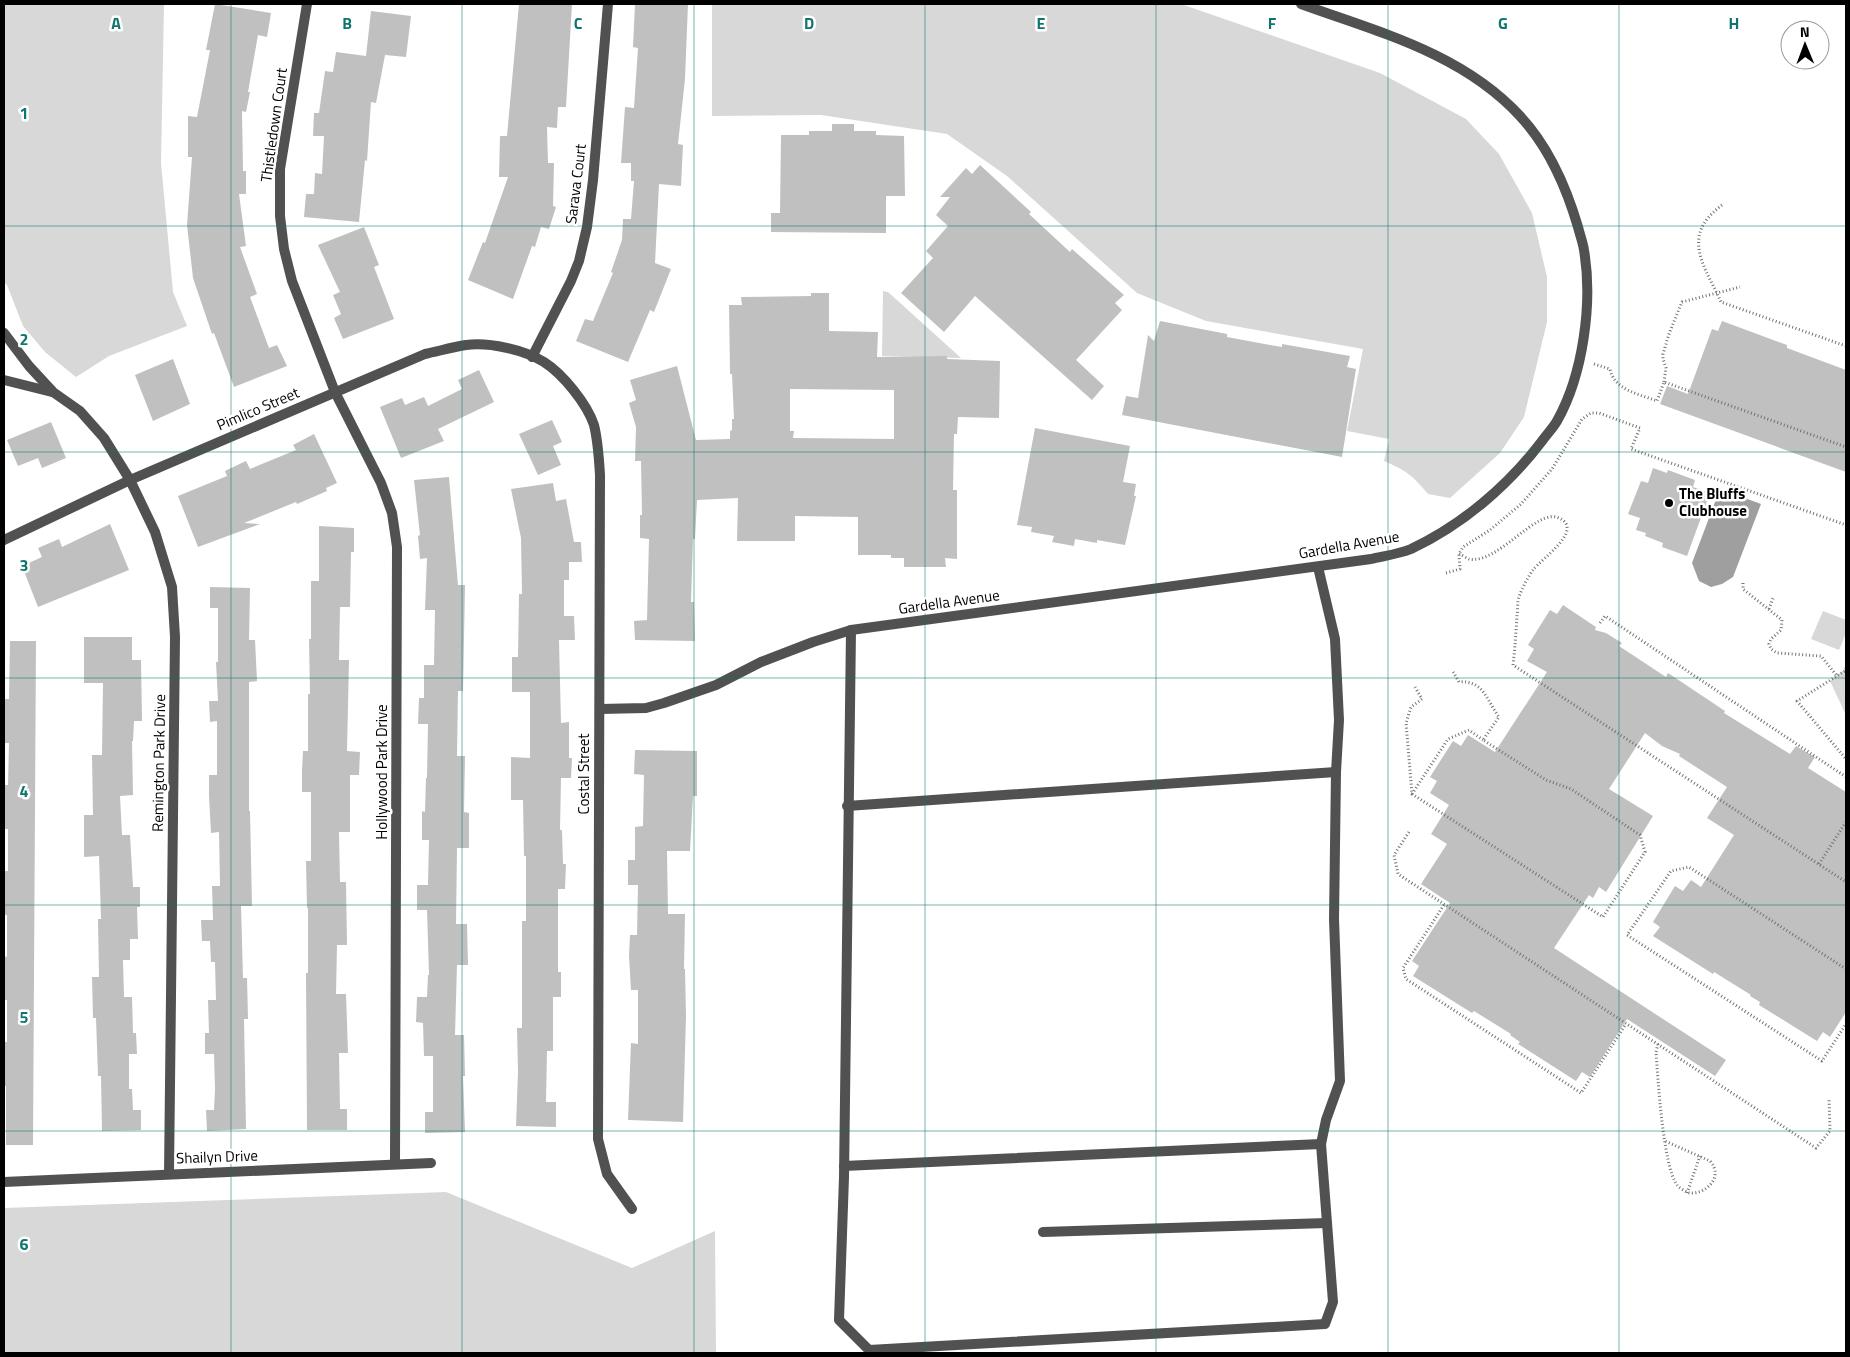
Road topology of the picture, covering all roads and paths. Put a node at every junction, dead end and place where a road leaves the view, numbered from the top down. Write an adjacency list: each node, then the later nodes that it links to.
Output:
1 (307, 4): 14 (street, Thistledown Court)
2 (608, 4): 9 (street, Sarava Court)
3 (1301, 4): 10 (street, Gardella Avenue)
4 (1722, 204): 6 (path)
5 (1740, 287): 6 (path)
6 (1718, 293): 8 (path); 12 (path)
7 (4, 333): 13 (street, Remington Park Drive)
8 (1846, 346)
9 (532, 357): 14 (street, Pimlico Street); 31 (street, Costal Street)
10 (1578, 360): 12 (path); 20 (street, Gardella Avenue)
11 (4, 380): 13 (street, Remington Park Drive)
12 (1664, 382): 15 (path)
13 (53, 392): 16 (street, Remington Park Drive)
14 (335, 392): 16 (street, Pimlico Street); 52 (street, Hollywood Park Drive)
15 (1846, 447)
16 (130, 480): 18 (street, Pimlico Street); 54 (street, Remington Park Drive)
17 (1846, 525): 19 (path)
18 (4, 540)
19 (1459, 554): 21 (path); 40 (path)
20 (1318, 567): 26 (street, Gardella Avenue); 34 (street)
21 (1446, 573)
22 (1743, 583): 24 (path)
23 (1774, 598): 24 (path)
24 (1768, 609): 29 (path)
25 (1600, 623): 35 (path)
26 (851, 630): 31 (street, Gardella Avenue); 37 (street)
27 (1846, 668): 29 (path)
28 (1452, 670): 32 (path)
29 (1836, 676): 33 (path)
30 (1415, 687): 36 (path)
31 (600, 709): 57 (street, Costal Street)
32 (1484, 740): 36 (path); 36 (path)
33 (1846, 759)
34 (1336, 772): 37 (street); 49 (street)
35 (1846, 777)
36 (1412, 794)
37 (847, 806): 53 (street)
38 (1846, 822): 40 (path)
39 (1409, 832): 42 (path)
40 (1819, 864): 41 (path)
41 (1846, 882)
42 (1444, 904): 44 (path); 44 (path)
43 (1846, 969): 45 (path)
44 (1626, 1024): 46 (path)
45 (1846, 1024)
46 (1658, 1044): 47 (path); 48 (path)
47 (1829, 1098)
48 (1665, 1141): 50 (path); 56 (path)
49 (1322, 1144): 53 (street); 58 (street)
50 (1700, 1156): 56 (path); 56 (path)
51 (431, 1163): 52 (street, Shailyn Drive)
52 (396, 1164): 54 (street, Shailyn Drive)
53 (844, 1166): 58 (street)
54 (169, 1174): 55 (street, Shailyn Drive)
55 (4, 1182)
56 (1687, 1193)
57 (632, 1209)
58 (1327, 1223): 59 (street)
59 (1043, 1232)

